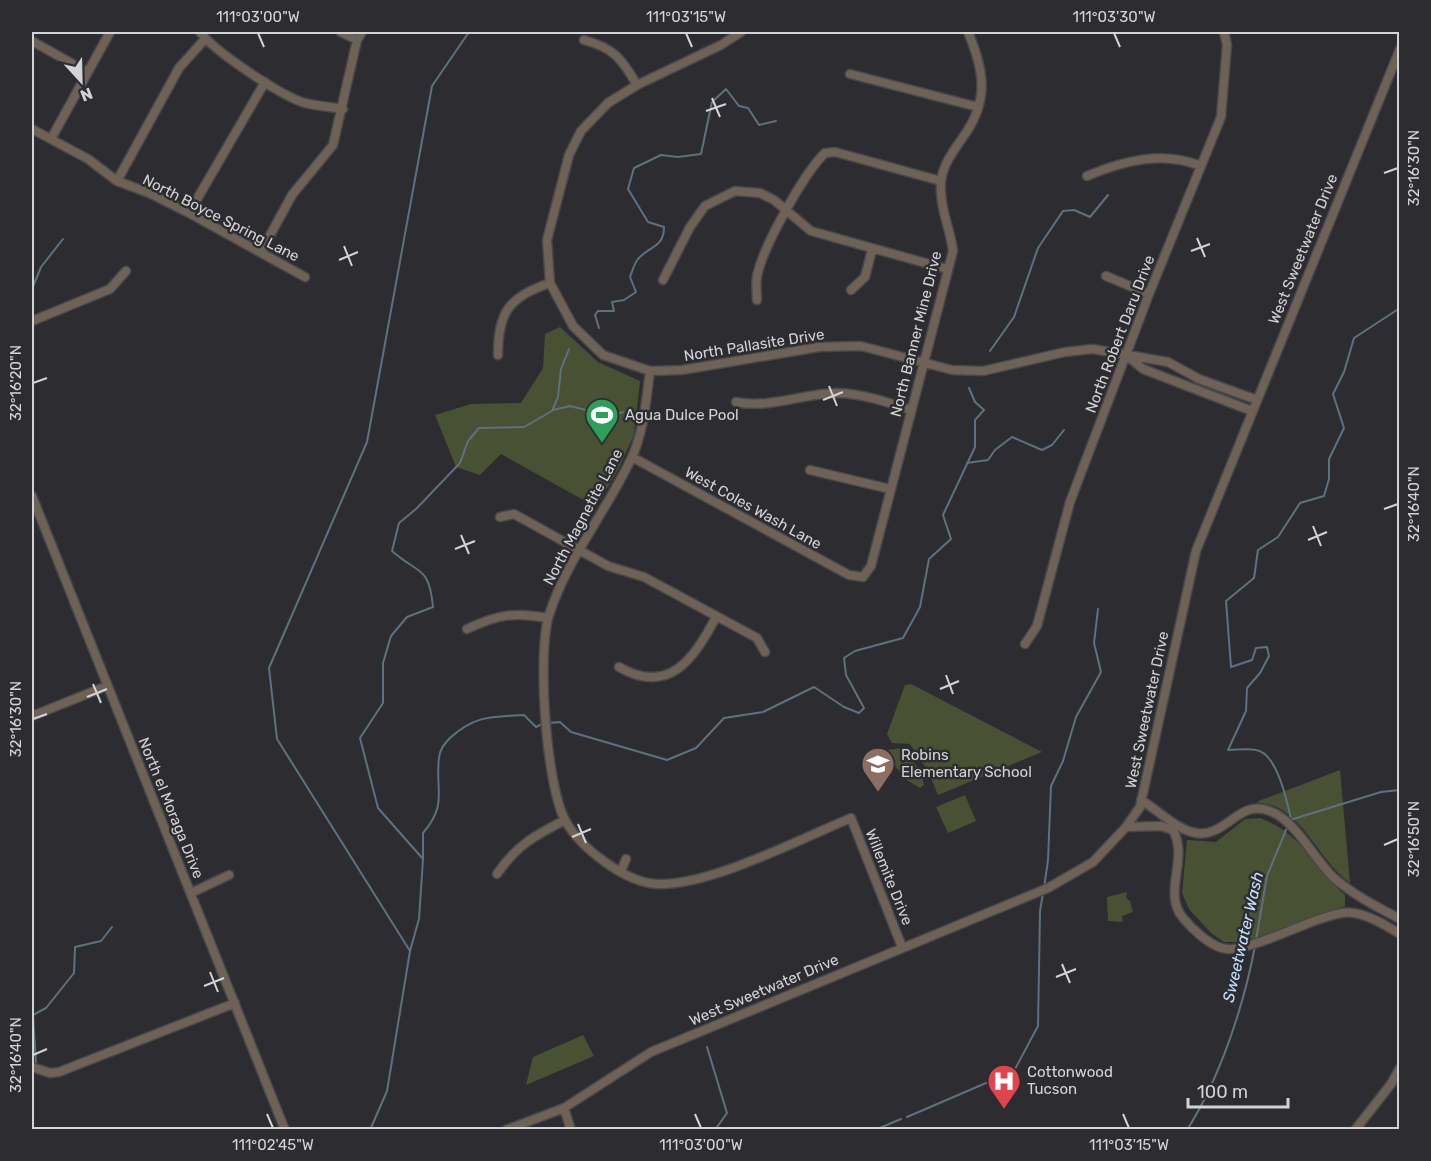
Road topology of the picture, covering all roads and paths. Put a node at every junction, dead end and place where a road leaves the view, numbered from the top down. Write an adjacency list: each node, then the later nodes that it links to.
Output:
1 (110, 32): 12 (street)
2 (341, 32): 8 (street)
3 (362, 32): 8 (street)
4 (741, 32): 15 (street)
5 (968, 32): 16 (street, North Banner Mine Drive)
6 (1224, 32): 20 (street, North Robert Daru Drive)
7 (203, 35): 14 (street); 22 (street)
8 (357, 40): 17 (street)
9 (584, 40): 15 (street)
10 (32, 41): 12 (street)
11 (1400, 49): 42 (street, West Sweetwater Drive)
12 (87, 72): 19 (street)
13 (850, 74): 16 (street)
14 (265, 82): 17 (street); 25 (street)
15 (637, 85): 33 (street)
16 (978, 107): 23 (street, North Banner Mine Drive)
17 (343, 109): 27 (street)
18 (32, 129): 19 (street, North Boyce Spring Lane)
19 (51, 139): 22 (street, North Boyce Spring Lane)
20 (1201, 166): 21 (street); 35 (street, North Robert Daru Drive)
21 (1087, 176)
22 (117, 181): 25 (street, North Boyce Spring Lane)
23 (940, 181): 24 (street); 28 (street, North Banner Mine Drive)
24 (786, 211): 26 (street); 32 (street); 36 (street)
25 (189, 213): 27 (street, North Boyce Spring Lane)
26 (872, 250): 28 (street); 34 (street)
27 (261, 252): 31 (street, North Boyce Spring Lane)
28 (947, 269): 40 (street, North Banner Mine Drive)
29 (126, 271): 37 (street)
30 (1106, 276): 35 (street)
31 (305, 277)
32 (663, 280)
33 (549, 284): 38 (street); 41 (street)
34 (851, 290)
35 (1149, 294): 39 (street, North Robert Daru Drive)
36 (757, 300)
37 (32, 321)
38 (498, 355)
39 (1125, 355): 40 (street, North Pallasite Drive); 42 (street, North Pallasite Drive); 45 (street); 56 (street, North Robert Daru Drive)
40 (924, 363): 41 (street, North Pallasite Drive); 44 (street, North Banner Mine Drive)
41 (650, 371): 46 (street, North Magnetite Lane)
42 (1257, 400): 45 (street, West Sweetwater Drive)
43 (736, 402): 44 (street)
44 (911, 410): 48 (street, North Banner Mine Drive)
45 (1252, 411): 61 (street, West Sweetwater Drive)
46 (632, 457): 51 (street, North Magnetite Lane); 52 (street, West Coles Wash Lane)
47 (810, 470): 48 (street)
48 (890, 489): 52 (street, North Banner Mine Drive)
49 (32, 496): 59 (street, North el Moraga Drive)
50 (500, 517): 51 (street)
51 (580, 551): 53 (street); 54 (street, North Magnetite Lane)
52 (864, 579)
53 (716, 617): 57 (street); 58 (street)
54 (548, 618): 55 (street); 63 (street, North Magnetite Lane)
55 (467, 628)
56 (1025, 644)
57 (765, 652)
58 (619, 667)
59 (107, 686): 60 (street); 69 (street, North el Moraga Drive)
60 (32, 716)
61 (1141, 800): 64 (street, West Sweetwater Drive); 70 (street)
62 (851, 818): 66 (street, North Magnetite Lane); 72 (street, Willemite Drive)
63 (565, 820): 66 (street, North Magnetite Lane); 67 (street)
64 (1126, 827): 71 (street); 72 (street, West Sweetwater Drive)
65 (626, 859): 66 (street)
66 (621, 871)
67 (497, 874)
68 (229, 875): 69 (street)
69 (191, 893): 73 (street, North el Moraga Drive)
70 (1400, 919)
71 (1400, 934)
72 (902, 947): 76 (street, West Sweetwater Drive)
73 (236, 1003): 74 (street); 77 (street, North el Moraga Drive)
74 (32, 1067)
75 (1400, 1068): 80 (street)
76 (564, 1107): 78 (street, West Sweetwater Drive); 79 (street)
77 (285, 1130)
78 (506, 1130)
79 (571, 1130)
80 (1355, 1130)

